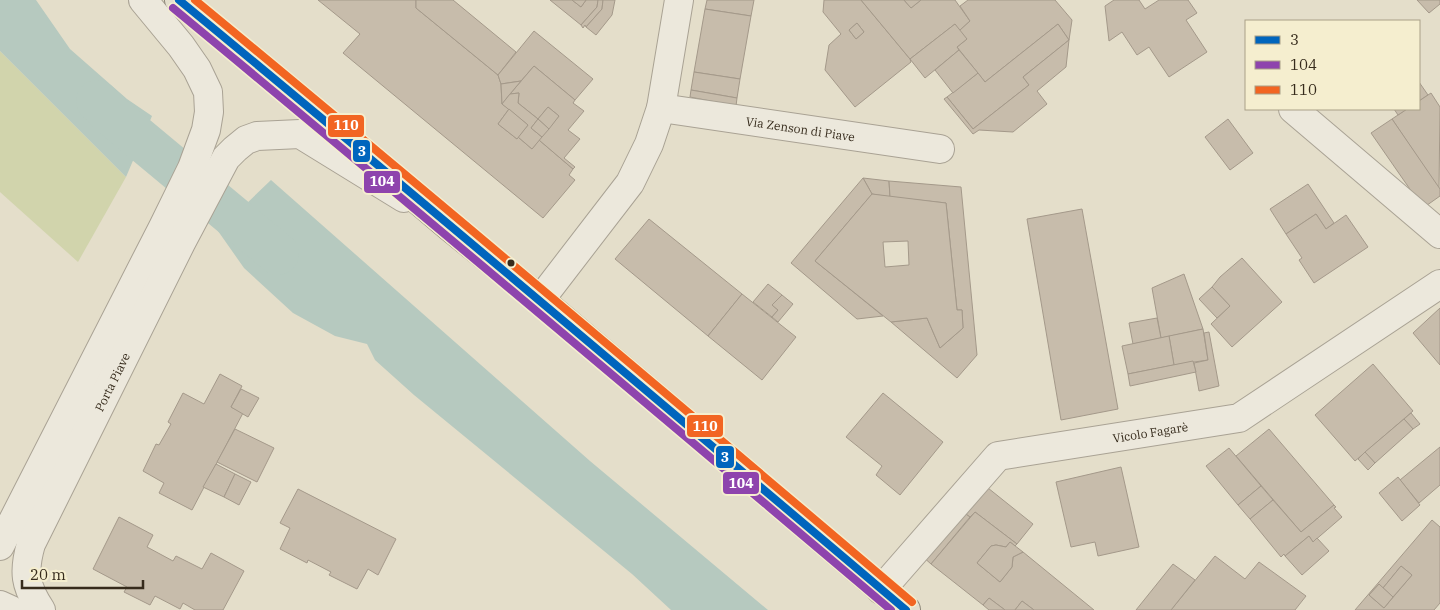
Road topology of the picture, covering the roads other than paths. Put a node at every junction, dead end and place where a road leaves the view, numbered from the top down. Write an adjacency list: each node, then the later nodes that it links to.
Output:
1 (143, 0): 9 (street, Porta Piave)
2 (179, 0): 7 (main road)
3 (679, 0): 4 (street)
4 (661, 108): 6 (street, Via Zenson di Piave); 11 (street)
5 (1295, 110): 8 (street)
6 (940, 149)
7 (450, 227): 9 (street, Porta Piave); 11 (main road)
8 (1440, 234)
9 (172, 235): 12 (street, Porta Piave); 16 (street, Porta Piave)
10 (1440, 284): 13 (street, Vicolo Fagarè)
11 (540, 300): 13 (main road)
12 (0, 546)
13 (881, 590): 17 (main road)
14 (0, 605): 15 (street)
15 (11, 610)
16 (41, 610)
17 (906, 610)

